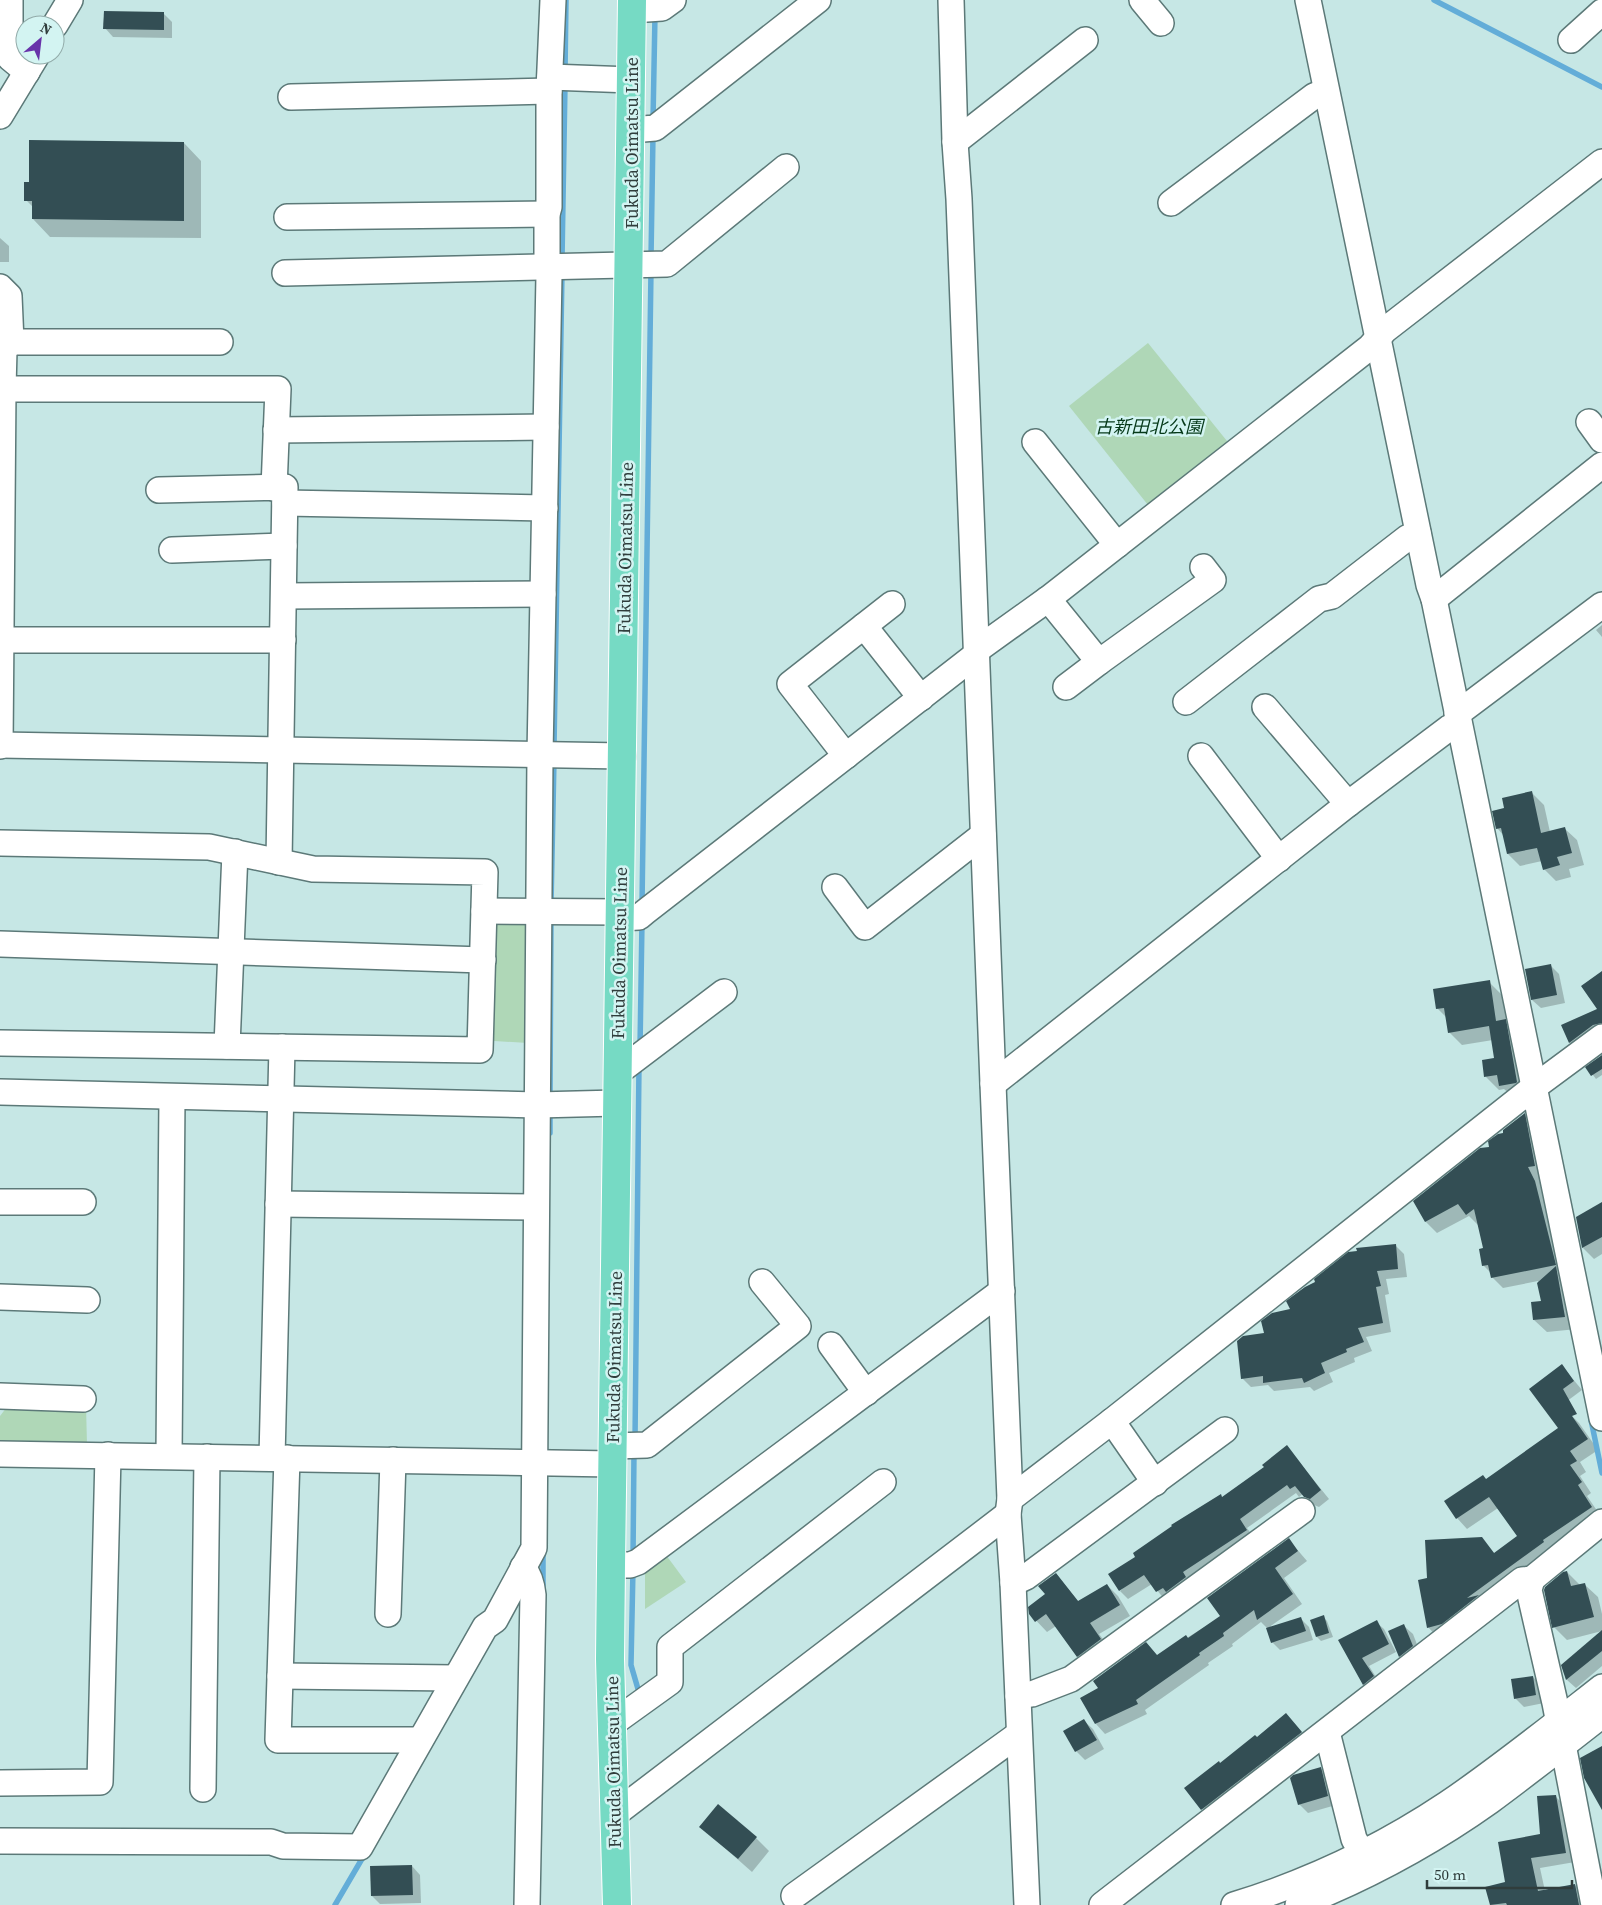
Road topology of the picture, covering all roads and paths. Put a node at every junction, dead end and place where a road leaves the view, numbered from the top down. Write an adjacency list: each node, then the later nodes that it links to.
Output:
1 (10, 0): 14 (street)
2 (70, 0): 10 (street)
3 (553, 0): 16 (street)
4 (818, 0): 21 (street)
5 (951, 0): 22 (street)
6 (1142, 0): 11 (street)
7 (1308, 0): 18 (street)
8 (649, 6): 17 (main road, Fukuda Oimatsu Line)
9 (1602, 12): 13 (street)
10 (61, 15)
11 (1161, 23)
12 (1084, 40): 22 (street)
13 (1572, 40)
14 (15, 59)
15 (31, 65): 20 (street)
16 (557, 80): 17 (street); 19 (street); 26 (street)
17 (631, 80): 21 (main road, Fukuda Oimatsu Line)
18 (1321, 93): 25 (street); 34 (street)
19 (291, 97)
20 (0, 116)
21 (645, 129): 28 (main road, Fukuda Oimatsu Line)
22 (961, 137): 58 (street)
23 (1602, 162): 34 (street)
24 (786, 167): 28 (street)
25 (1171, 203)
26 (547, 214): 27 (street); 29 (street)
27 (287, 217)
28 (645, 264): 29 (street); 68 (main road, Fukuda Oimatsu Line)
29 (558, 267): 30 (street); 36 (street)
30 (286, 272)
31 (0, 287): 32 (street)
32 (11, 342): 33 (street); 35 (street)
33 (220, 342)
34 (1375, 342): 44 (street); 45 (street)
35 (2, 389): 37 (street); 43 (street)
36 (546, 427): 37 (street); 42 (street)
37 (276, 430): 41 (street)
38 (1035, 442): 45 (street)
39 (1602, 466): 52 (street)
40 (159, 490): 41 (street)
41 (279, 495): 42 (street); 46 (street)
42 (545, 508): 49 (street)
43 (0, 522): 56 (street)
44 (1413, 535): 52 (street); 62 (street)
45 (1117, 545): 51 (street)
46 (284, 546): 47 (street); 50 (street)
47 (172, 550)
48 (1203, 567): 59 (street)
49 (543, 594): 50 (street); 67 (street)
50 (284, 596): 57 (street)
51 (1048, 599): 58 (street); 59 (street)
52 (1434, 599): 64 (street)
53 (892, 604): 55 (street)
54 (1602, 605): 64 (street)
55 (864, 626): 61 (street); 69 (street)
56 (0, 640): 57 (street); 65 (street)
57 (283, 640): 66 (street)
58 (981, 648): 61 (street); 72 (street)
59 (1099, 662): 60 (street)
60 (1066, 687)
61 (921, 698): 69 (street)
62 (1186, 702)
63 (1265, 707): 71 (street)
64 (1455, 723): 71 (street); 92 (street)
65 (0, 746): 66 (street)
66 (282, 751): 67 (street); 76 (street)
67 (549, 755): 68 (street); 79 (street)
68 (623, 756): 80 (main road, Fukuda Oimatsu Line)
69 (846, 756): 80 (street)
70 (1201, 756): 75 (street)
71 (1348, 804): 75 (street)
72 (983, 835): 77 (street); 90 (street)
73 (0, 843): 74 (street)
74 (235, 852): 76 (street); 82 (street)
75 (1279, 859): 90 (street)
76 (279, 862): 78 (street)
77 (834, 887)
78 (484, 911): 79 (street); 83 (street)
79 (547, 911): 80 (street); 96 (street)
80 (631, 915): 89 (main road, Fukuda Oimatsu Line)
81 (0, 944): 82 (street)
82 (230, 951): 83 (street); 87 (street)
83 (483, 960): 88 (street)
84 (724, 992): 89 (street)
85 (1602, 1037): 92 (street)
86 (0, 1043): 87 (street)
87 (227, 1046): 88 (street)
88 (282, 1047): 94 (street)
89 (632, 1062): 95 (main road, Fukuda Oimatsu Line)
90 (998, 1079): 102 (street)
91 (0, 1092): 93 (street)
92 (1528, 1093): 109 (street); 110 (street)
93 (172, 1097): 94 (street); 115 (street)
94 (280, 1099): 96 (street); 99 (street)
95 (617, 1104): 96 (street); 112 (main road, Fukuda Oimatsu Line)
96 (545, 1105): 100 (street)
97 (0, 1202): 98 (street)
98 (83, 1202)
99 (278, 1204): 100 (street); 117 (street)
100 (536, 1207): 119 (street)
101 (762, 1282): 112 (street)
102 (1002, 1291): 106 (street); 122 (street)
103 (0, 1297): 104 (street)
104 (87, 1300)
105 (831, 1345): 106 (street)
106 (866, 1393): 125 (street)
107 (0, 1396): 108 (street)
108 (83, 1399)
109 (1602, 1418)
110 (1112, 1422): 121 (street); 122 (street)
111 (1225, 1430): 121 (street)
112 (624, 1450): 119 (street); 125 (main road, Fukuda Oimatsu Line)
113 (0, 1454): 114 (street)
114 (108, 1455): 115 (street); 141 (street)
115 (169, 1456): 116 (street)
116 (208, 1457): 117 (street); 142 (street)
117 (279, 1458): 118 (street); 130 (street)
118 (393, 1460): 119 (street); 129 (street)
119 (535, 1462): 126 (street)
120 (883, 1482): 136 (street)
121 (1155, 1483): 127 (street)
122 (1014, 1500): 127 (street); 143 (street)
123 (1302, 1511): 133 (street)
124 (1602, 1522): 128 (street)
125 (626, 1564): 136 (main road, Fukuda Oimatsu Line)
126 (528, 1574): 131 (street); 147 (street)
127 (1019, 1580): 133 (street)
128 (1528, 1580): 135 (street); 137 (street)
129 (388, 1614)
130 (280, 1676): 131 (street); 139 (street)
131 (455, 1678): 139 (street)
132 (1602, 1687): 135 (street)
133 (1024, 1695): 138 (street)
134 (1602, 1715): 140 (street)
135 (1558, 1721): 140 (street); 145 (street)
136 (612, 1722): 143 (main road, Fukuda Oimatsu Line)
137 (1327, 1732): 145 (street); 150 (street)
138 (1019, 1734): 146 (street); 149 (street)
139 (420, 1740): 144 (street)
140 (1562, 1746): 152 (street); 153 (street)
141 (0, 1783)
142 (203, 1789)
143 (614, 1814): 148 (main road, Fukuda Oimatsu Line)
144 (0, 1841)
145 (1362, 1853): 151 (street)
146 (794, 1896)
147 (527, 1905)
148 (617, 1905)
149 (1027, 1905)
150 (1102, 1905)
151 (1234, 1905)
152 (1298, 1905)
153 (1594, 1905)

